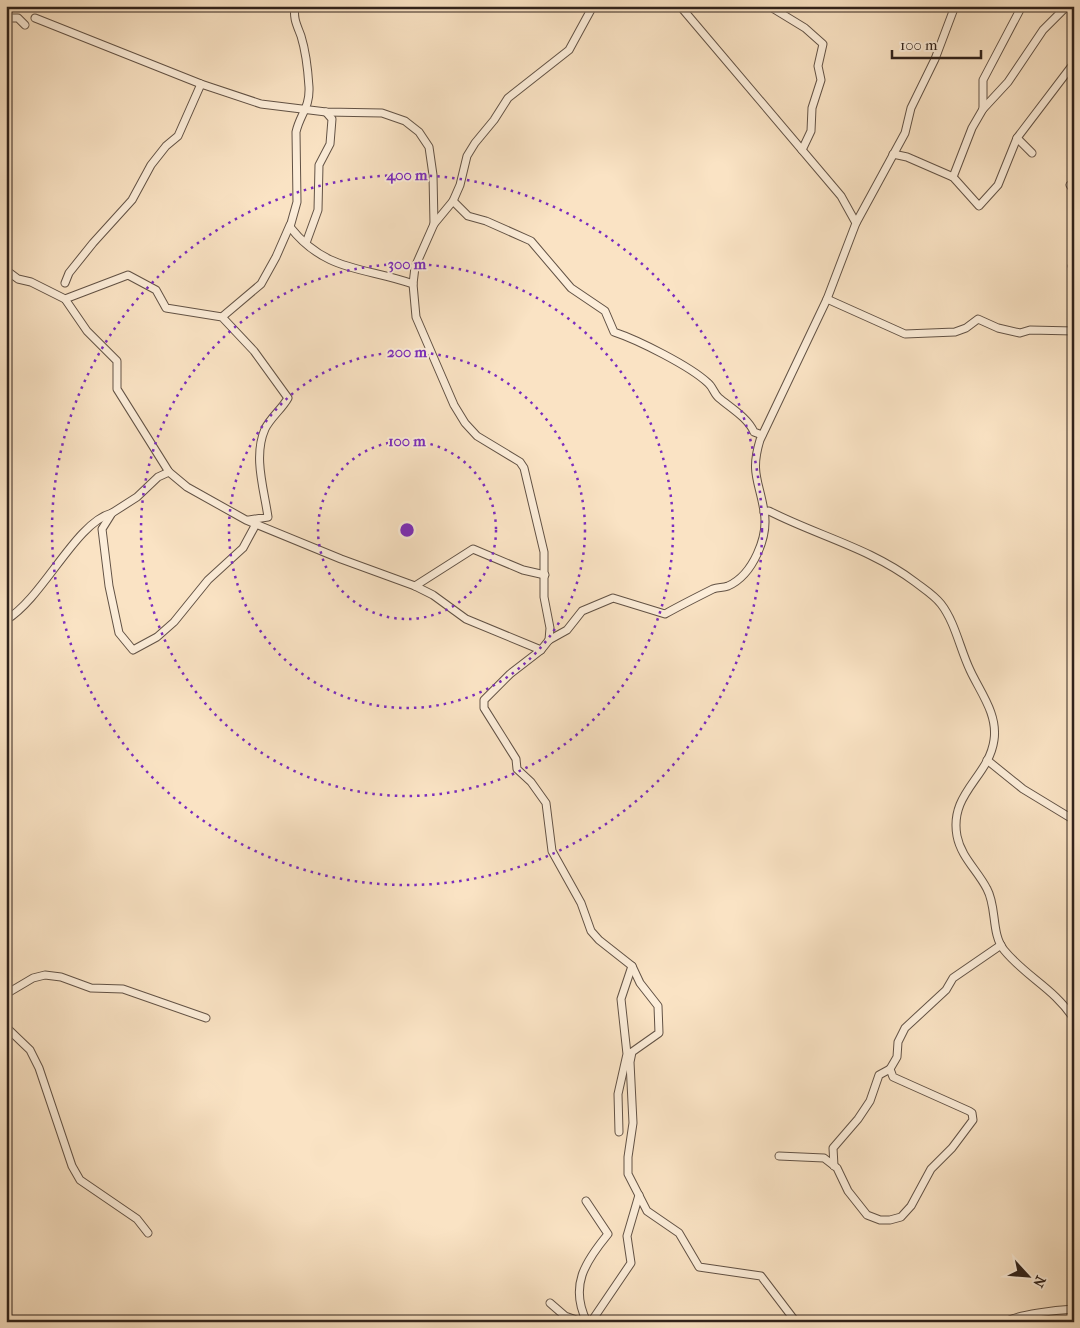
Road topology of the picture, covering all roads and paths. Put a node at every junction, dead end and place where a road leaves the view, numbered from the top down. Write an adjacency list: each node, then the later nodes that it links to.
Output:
1 (296, 6): 14 (street)
2 (593, 6): 21 (street)
3 (680, 6): 17 (street)
4 (769, 6): 17 (street)
5 (955, 6): 19 (street)
6 (1022, 6): 13 (street)
7 (1067, 6): 13 (street)
8 (6, 18): 10 (street)
9 (35, 18): 12 (street)
10 (25, 25)
11 (1074, 63): 16 (street)
12 (201, 84): 14 (street); 27 (street)
13 (983, 109): 20 (street)
14 (307, 110): 15 (street); 24 (street)
15 (326, 112): 23 (street); 25 (street)
16 (1017, 138): 18 (street); 20 (street)
17 (802, 150): 22 (street)
18 (1032, 153)
19 (893, 154): 20 (street); 22 (street)
20 (953, 177)
21 (453, 201): 23 (street); 33 (street)
22 (856, 223): 30 (street)
23 (434, 224): 28 (street)
24 (290, 225): 25 (street); 31 (street)
25 (306, 243): 28 (street)
26 (6, 270): 29 (street)
27 (65, 283)
28 (413, 284): 39 (street)
29 (65, 299): 31 (street); 34 (street)
30 (826, 299): 32 (street); 33 (street)
31 (222, 317): 37 (street)
32 (1074, 331)
33 (762, 435): 35 (street)
34 (169, 472): 36 (street); 37 (street)
35 (764, 512): 42 (street); 44 (street)
36 (112, 513): 38 (street); 41 (street)
37 (246, 520): 38 (street)
38 (256, 524): 40 (street)
39 (545, 575): 40 (street); 42 (street)
40 (415, 586): 43 (street)
41 (6, 620)
42 (549, 640): 43 (street)
43 (541, 650): 47 (street)
44 (987, 760): 45 (street); 46 (street)
45 (1074, 820)
46 (1001, 945): 50 (street); 52 (street)
47 (632, 966): 53 (street); 56 (street)
48 (6, 994): 49 (street)
49 (206, 1018)
50 (1074, 1019)
51 (6, 1027): 58 (street)
52 (890, 1069): 55 (street); 55 (street)
53 (619, 1132)
54 (779, 1156): 55 (street)
55 (834, 1166)
56 (639, 1194): 62 (street); 63 (street)
57 (586, 1201): 62 (street)
58 (148, 1233)
59 (550, 1303): 61 (street)
60 (1074, 1309): 64 (street)
61 (582, 1322)
62 (589, 1322)
63 (796, 1322)
64 (1006, 1322)

